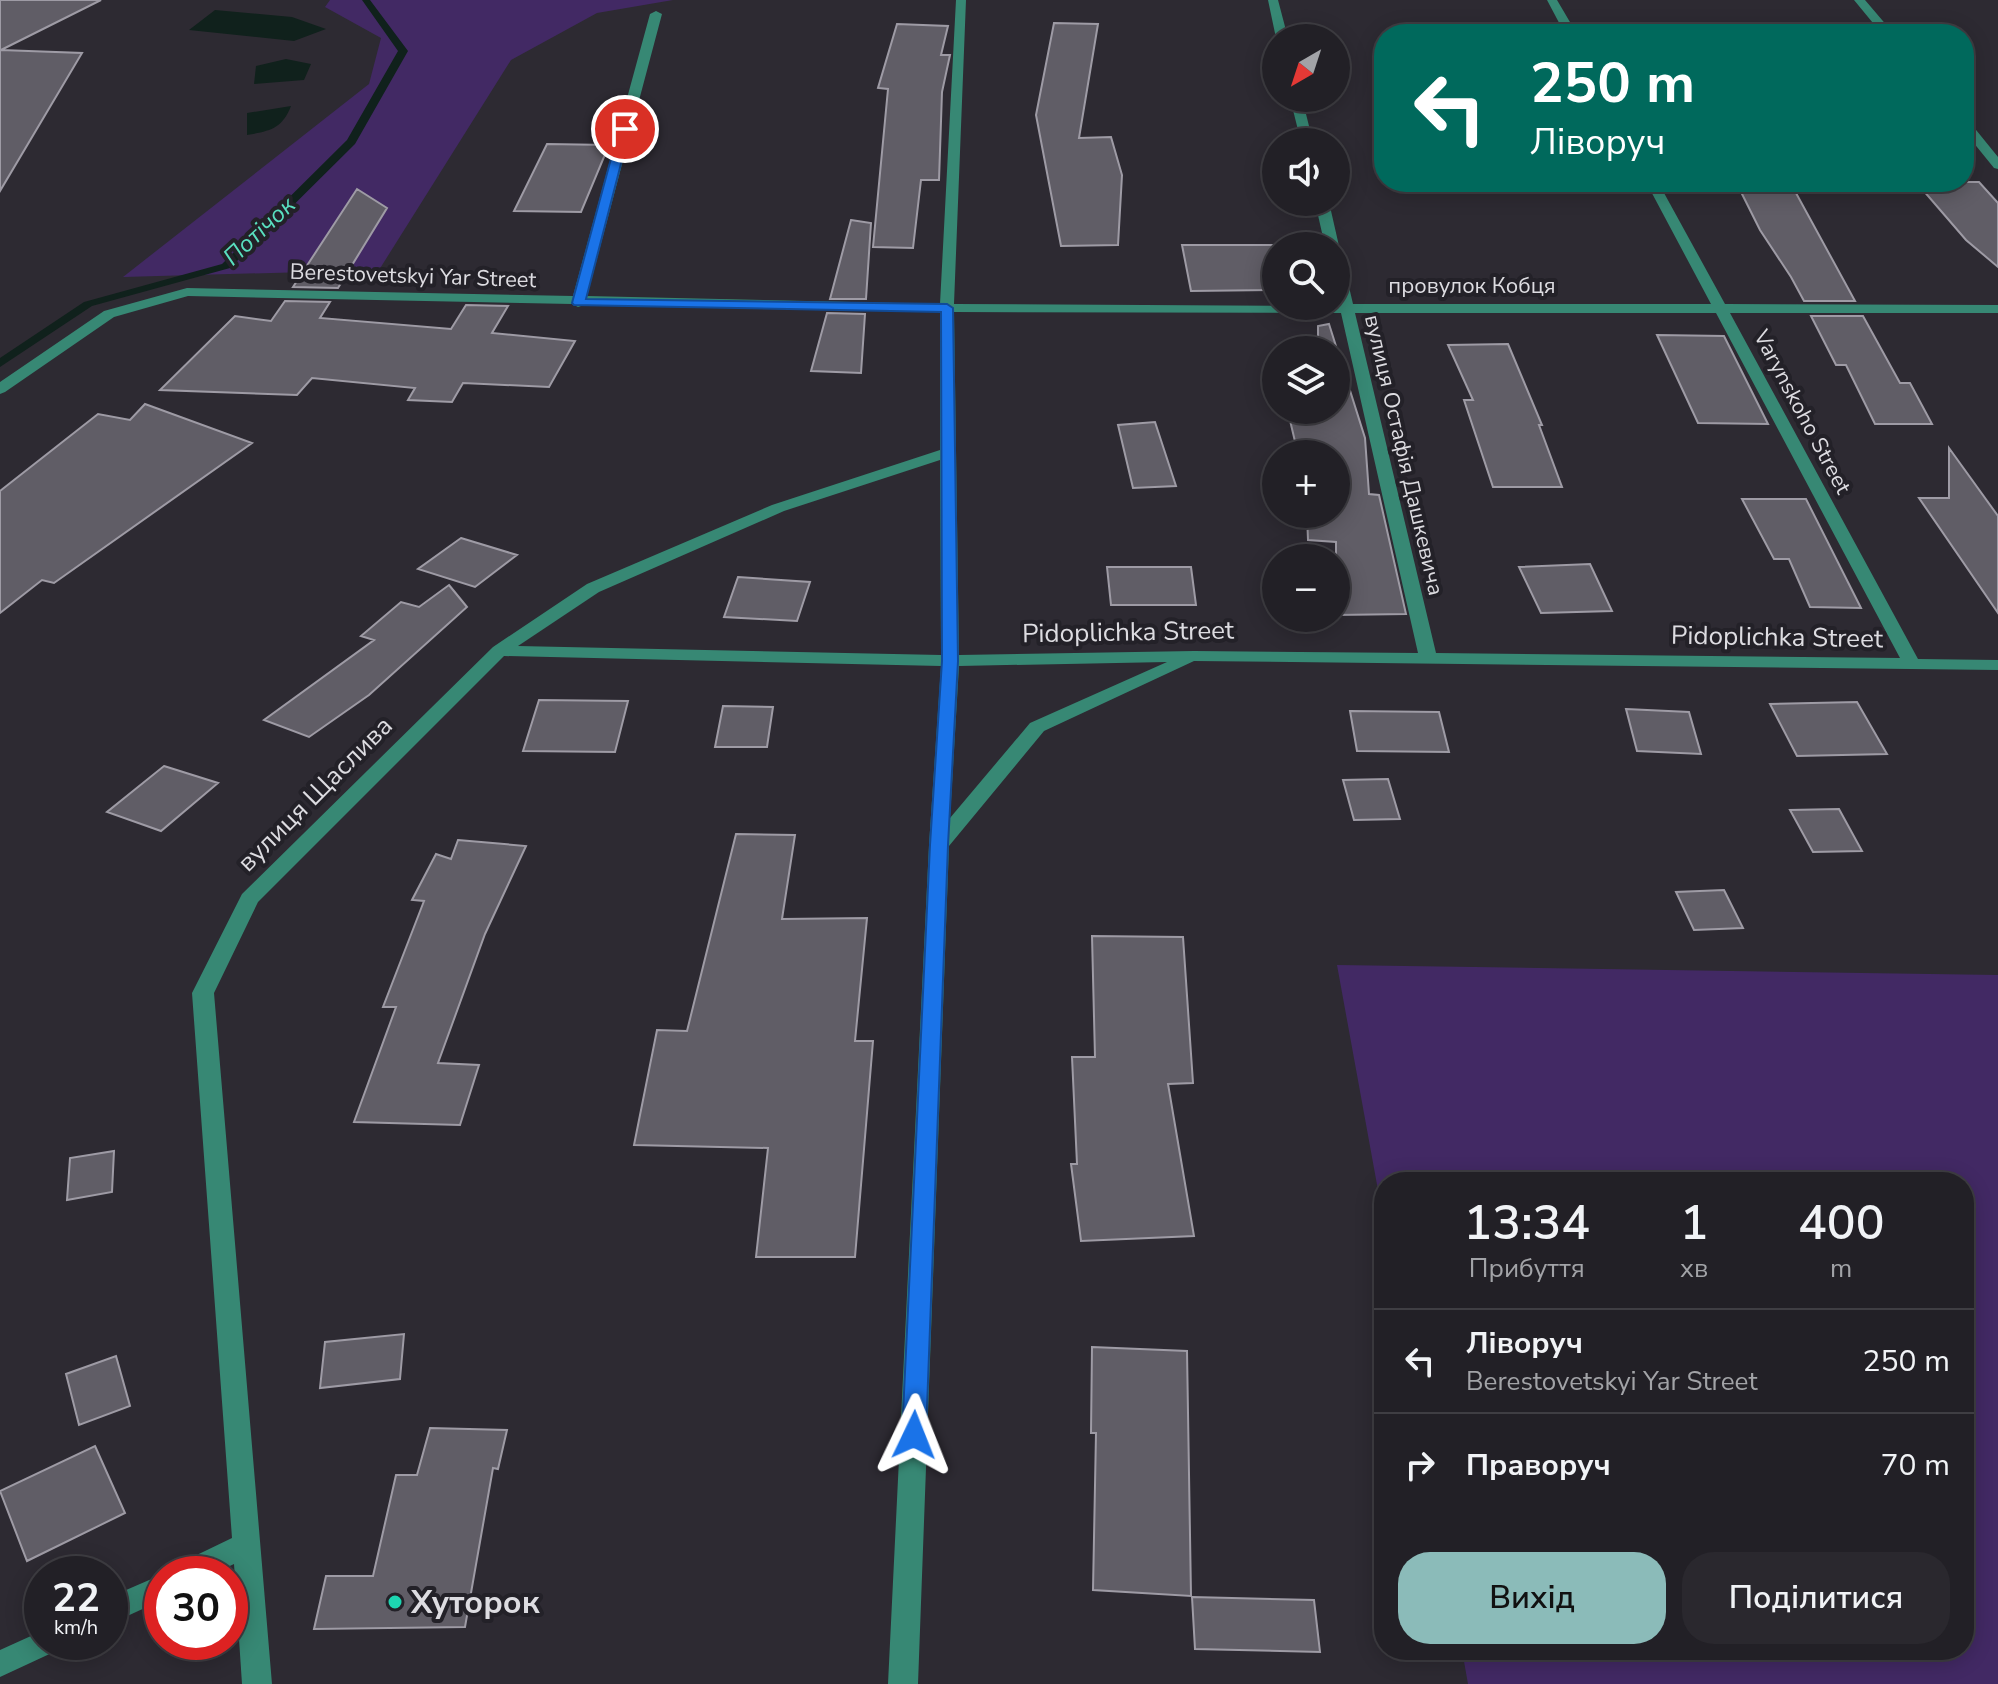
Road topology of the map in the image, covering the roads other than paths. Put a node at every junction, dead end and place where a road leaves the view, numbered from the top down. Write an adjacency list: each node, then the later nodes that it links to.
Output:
1 (961, 0): 13 (street)
2 (1273, 0): 6 (street)
3 (1552, 0): 7 (street)
4 (1859, 0): 8 (street)
5 (656, 14): 12 (street)
6 (1279, 24)
7 (1565, 24)
8 (1879, 24)
9 (1974, 135): 10 (street)
10 (1998, 165)
11 (1657, 192): 16 (street, Varynskoho Street)
12 (578, 303): 13 (street, Berestovetskyi Yar Street); 19 (street, Berestovetskyi Yar Street)
13 (947, 308): 14 (street, провулок Кобця); 20 (street)
14 (1262, 308)
15 (1350, 308): 16 (street, провулок Кобця)
16 (1721, 309): 17 (street, провулок Кобця); 25 (street, Varynskoho Street)
17 (1998, 309)
18 (1350, 320): 23 (street, вулиця Остафія Дашкевича)
19 (0, 389)
20 (950, 452): 21 (street, вулиця Щаслива); 24 (street)
21 (499, 651): 24 (street, Pidoplichka Street); 28 (street, вулиця Щаслива)
22 (1194, 656): 23 (street, Pidoplichka Street); 24 (street, Pidoplichka Street); 27 (street)
23 (1428, 659): 25 (street, Pidoplichka Street)
24 (950, 661): 27 (street)
25 (1912, 664): 26 (street, Pidoplichka Street)
26 (1998, 665)
27 (939, 845): 33 (street)
28 (244, 1545): 29 (street); 32 (street, вулиця Щаслива)
29 (222, 1556)
30 (24, 1653): 31 (street)
31 (0, 1664)
32 (257, 1684)
33 (903, 1684)

